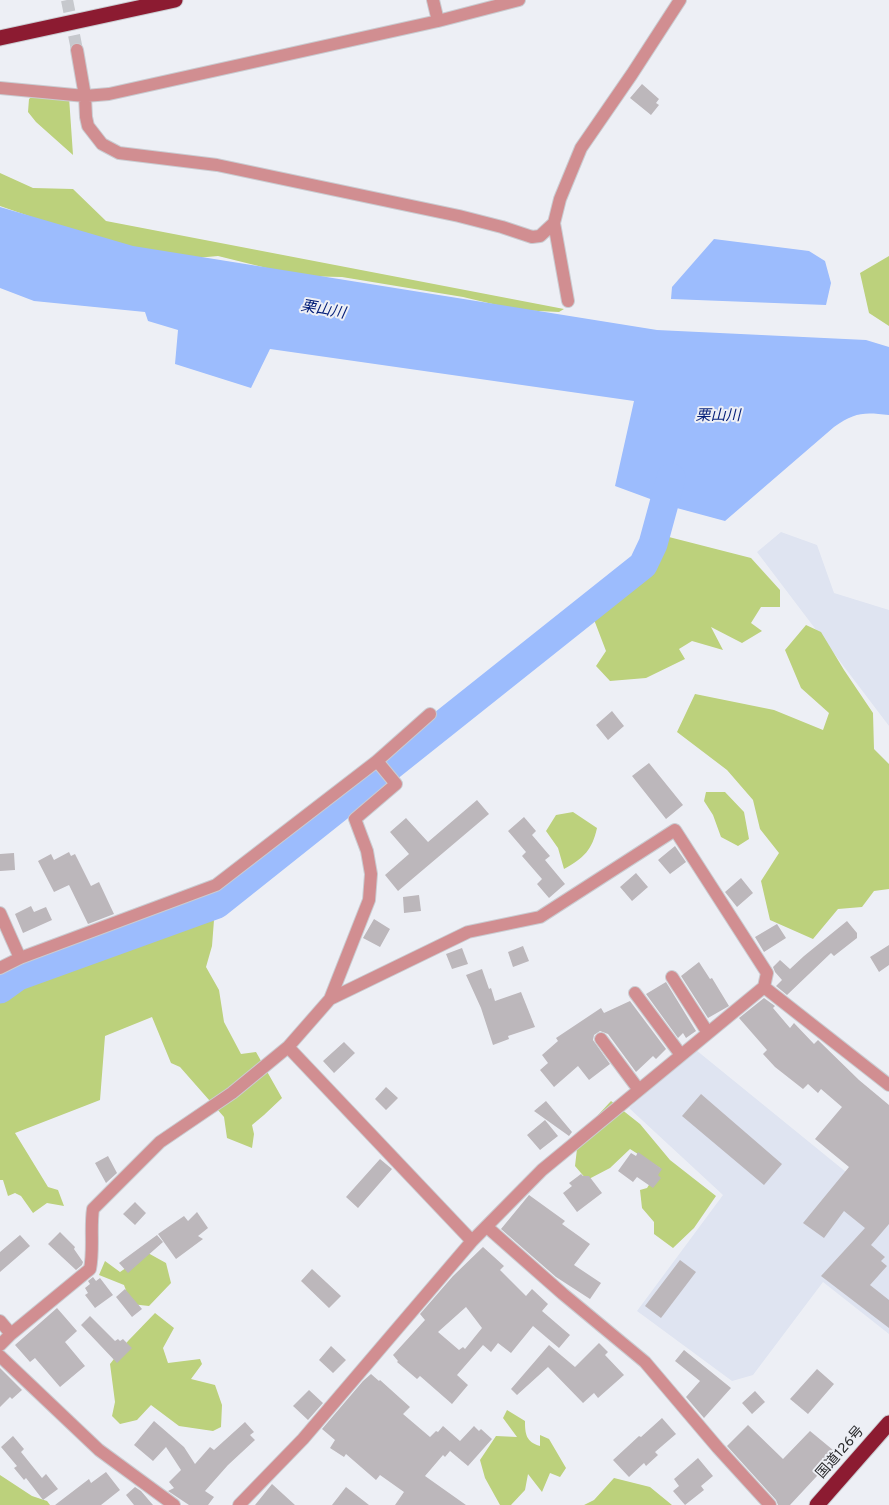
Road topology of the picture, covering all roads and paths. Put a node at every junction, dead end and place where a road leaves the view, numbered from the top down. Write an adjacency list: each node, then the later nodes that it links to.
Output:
1 (175, 0): 6 (highway)
2 (433, 0): 5 (street)
3 (520, 0): 5 (street)
4 (680, 0): 10 (street)
5 (438, 21): 9 (street)
6 (0, 38)
7 (77, 50): 9 (street)
8 (0, 88): 9 (street)
9 (85, 96): 10 (street)
10 (554, 223): 11 (street)
11 (568, 301)
12 (430, 714): 13 (street)
13 (377, 761): 15 (street); 20 (street)
14 (0, 913): 15 (street)
15 (20, 958): 16 (street)
16 (0, 968)
17 (672, 976): 21 (street)
18 (764, 987): 20 (street); 21 (street); 25 (street)
19 (635, 993): 24 (street)
20 (330, 999): 23 (street)
21 (708, 1033): 24 (street)
22 (601, 1039): 26 (street)
23 (288, 1047): 28 (street); 30 (street)
24 (681, 1055): 26 (street)
25 (889, 1085)
26 (639, 1090): 27 (street)
27 (487, 1227): 28 (street); 36 (street)
28 (472, 1241): 35 (street)
29 (0, 1322): 30 (street)
30 (11, 1334): 31 (street)
31 (0, 1345)
32 (0, 1356): 34 (street)
33 (889, 1423): 37 (highway, 国道126号)
34 (174, 1505)
35 (239, 1505)
36 (770, 1505)
37 (817, 1505)

